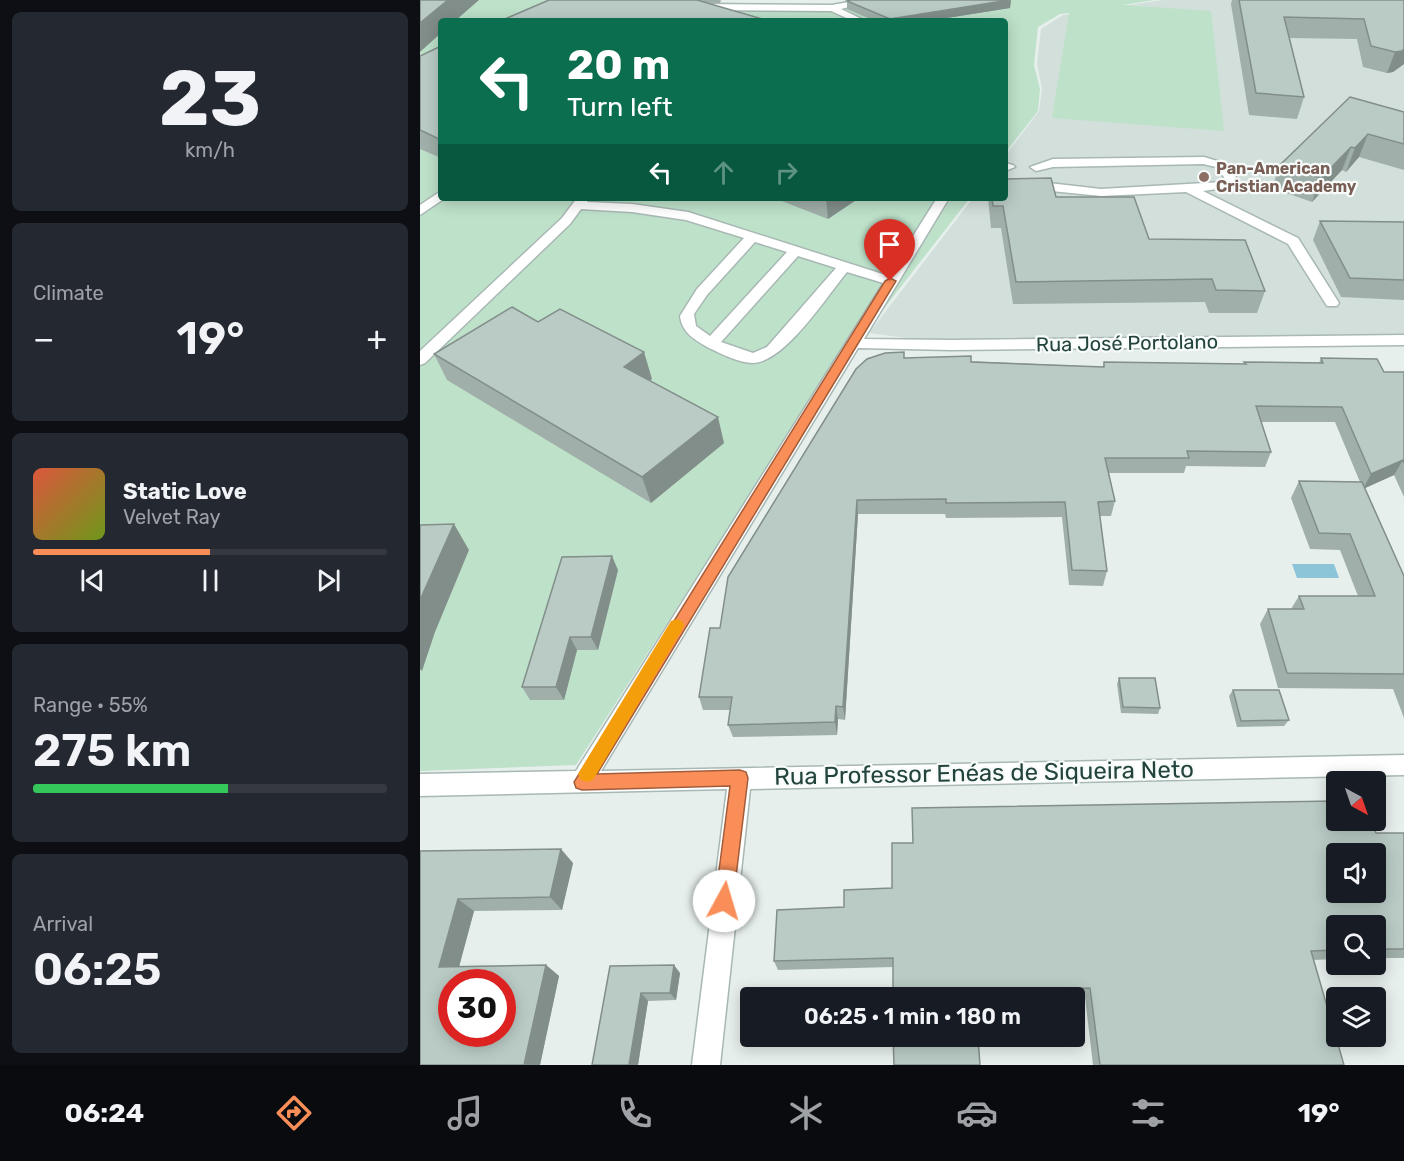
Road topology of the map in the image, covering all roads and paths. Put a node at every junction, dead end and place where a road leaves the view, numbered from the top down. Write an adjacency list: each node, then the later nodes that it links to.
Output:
1 (874, 0): 3 (street)
2 (687, 7): 3 (street)
3 (832, 8): 4 (street)
4 (854, 18)
5 (1189, 189): 5 (street); 14 (street)
6 (438, 197): 9 (street)
7 (581, 201): 10 (street); 18 (street)
8 (941, 201): 13 (street)
9 (421, 209)
10 (751, 238): 11 (street); 16 (street)
11 (794, 252): 12 (street); 16 (street)
12 (844, 267): 13 (street); 16 (street)
13 (890, 281): 17 (street)
14 (1332, 303)
15 (1404, 340): 17 (street, Rua José Portolano)
16 (712, 342)
17 (850, 344): 21 (street)
18 (420, 360)
19 (1404, 765): 20 (street, Rua Professor Enéas de Siqueira Neto)
20 (740, 778): 21 (street, Rua Professor Enéas de Siqueira Neto); 23 (street)
21 (582, 782): 22 (street, Rua Professor Enéas de Siqueira Neto)
22 (420, 785)
23 (706, 1065)

